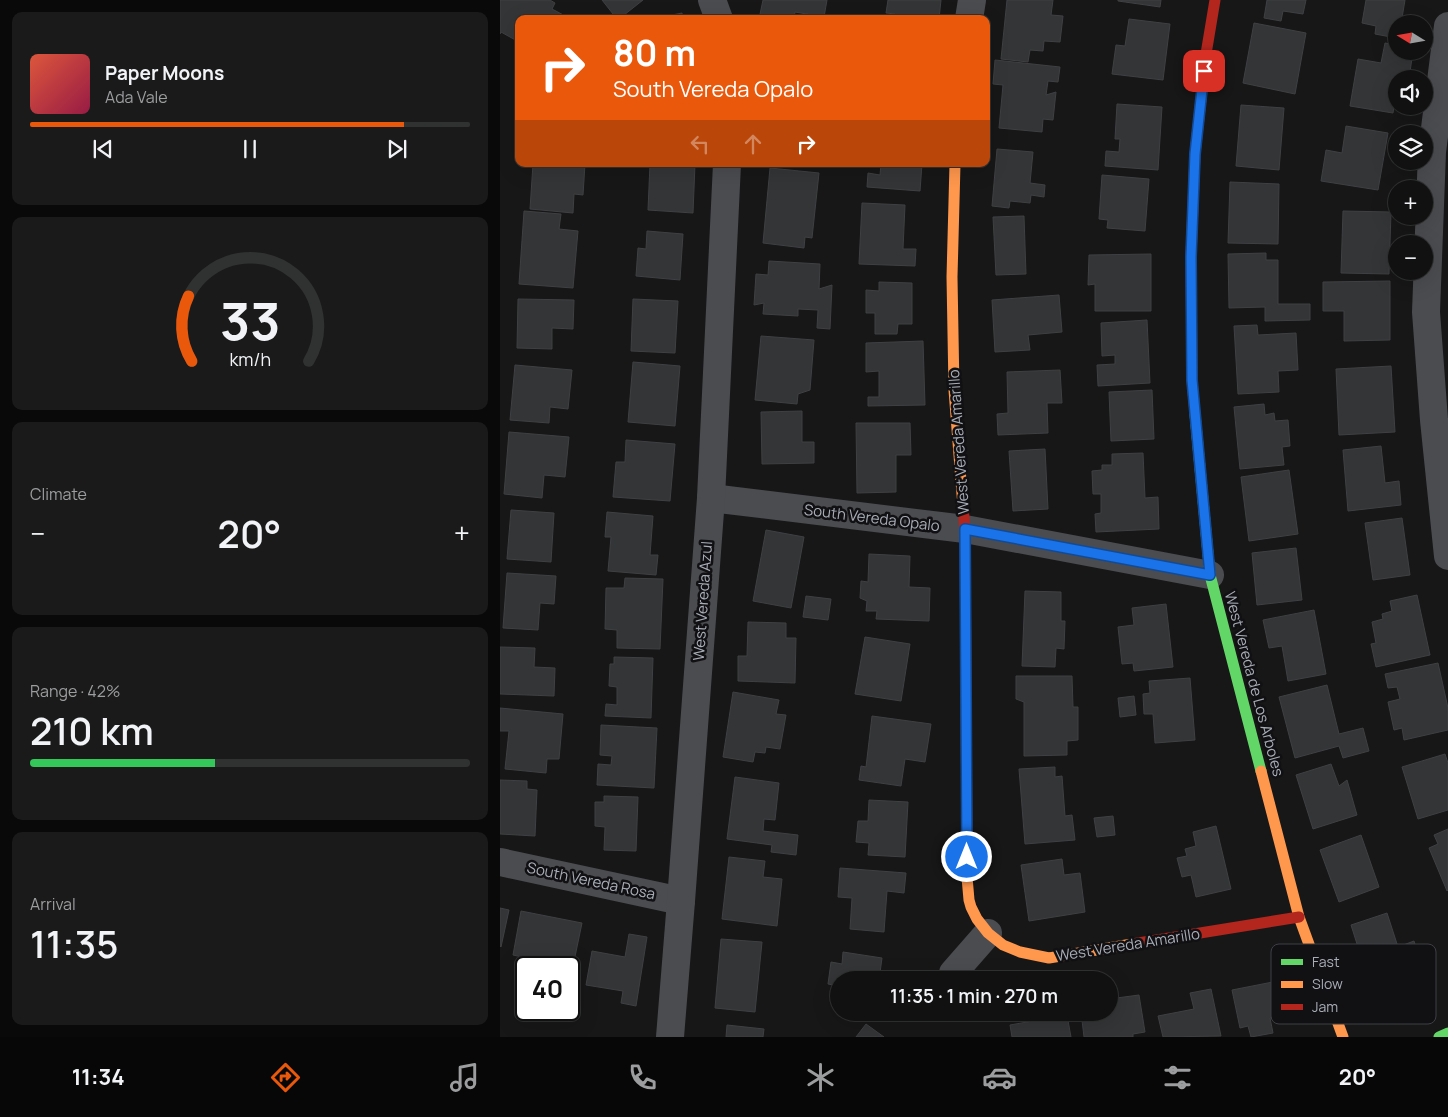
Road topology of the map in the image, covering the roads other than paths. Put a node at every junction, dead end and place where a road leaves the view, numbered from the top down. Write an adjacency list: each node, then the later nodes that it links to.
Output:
1 (712, 0): 4 (street)
2 (972, 0): 5 (street)
3 (1215, 0): 12 (street, West Vereda de Los Arboles)
4 (717, 15)
5 (970, 15)
6 (1448, 26): 11 (street)
7 (727, 167): 9 (street, West Vereda Azul)
8 (955, 167): 10 (street, West Vereda Amarillo)
9 (711, 498): 10 (street, South Vereda Opalo); 14 (street, West Vereda Azul)
10 (965, 529): 12 (street, South Vereda Opalo); 16 (street, West Vereda Amarillo)
11 (1448, 556)
12 (1210, 575): 15 (street, West Vereda de Los Arboles)
13 (500, 862): 14 (street, South Vereda Rosa)
14 (681, 901): 21 (street, West Vereda Azul)
15 (1299, 917): 16 (street, West Vereda Amarillo); 17 (street, West Vereda de Los Arboles)
16 (988, 933): 18 (street)
17 (1309, 944)
18 (954, 971)
19 (1338, 1024): 22 (street, West Vereda de Los Arboles)
20 (1448, 1033): 23 (street)
21 (670, 1037)
22 (1343, 1037)
23 (1439, 1037)

